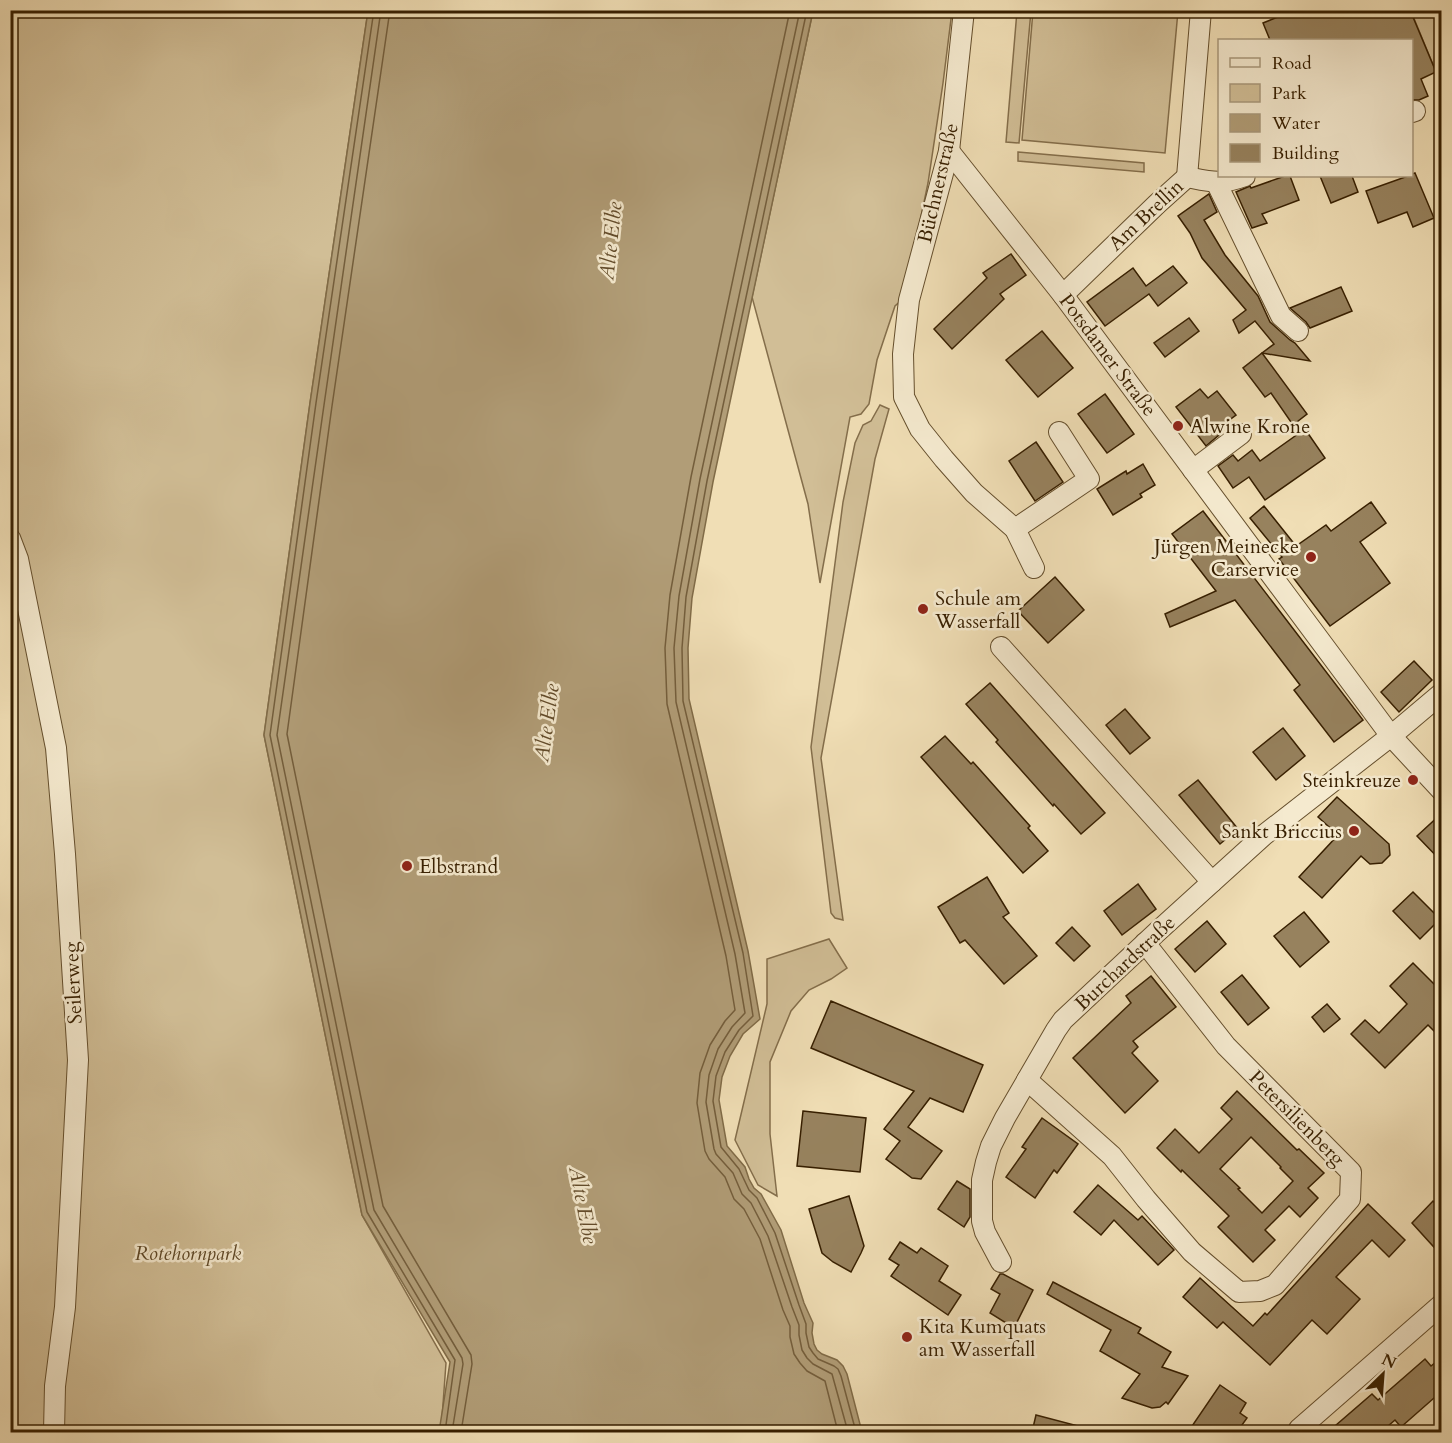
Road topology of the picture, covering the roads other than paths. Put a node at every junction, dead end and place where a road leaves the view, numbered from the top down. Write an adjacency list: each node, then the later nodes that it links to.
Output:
1 (964, 10): 3 (street, Büchnerstraße)
2 (1201, 10): 4 (street)
3 (949, 152): 7 (street, Potsdamer Straße); 12 (street, Büchnerstraße)
4 (1187, 177): 6 (street, Am Brellin); 7 (street, Am Brellin)
5 (1242, 177): 6 (street, Am Brellin)
6 (1216, 182): 8 (street)
7 (1063, 295): 11 (street, Potsdamer Straße)
8 (1298, 331)
9 (1059, 432): 12 (street)
10 (1241, 434): 11 (street)
11 (1193, 470): 17 (street, Potsdamer Straße)
12 (1014, 529): 14 (street)
13 (10, 538): 24 (street, Seilerweg)
14 (1034, 568)
15 (1001, 647): 19 (street)
16 (1442, 693): 17 (street, Burchardstraße)
17 (1391, 736): 18 (street, Potsdamer Straße); 19 (street, Burchardstraße)
18 (1442, 791)
19 (1212, 882): 20 (street, Burchardstraße)
20 (1145, 944): 21 (street, Burchardstraße); 21 (street, Petersilienberg)
21 (1027, 1080): 22 (street, Burchardstraße)
22 (1001, 1262)
23 (1442, 1304): 25 (street)
24 (54, 1432)
25 (1302, 1432)

